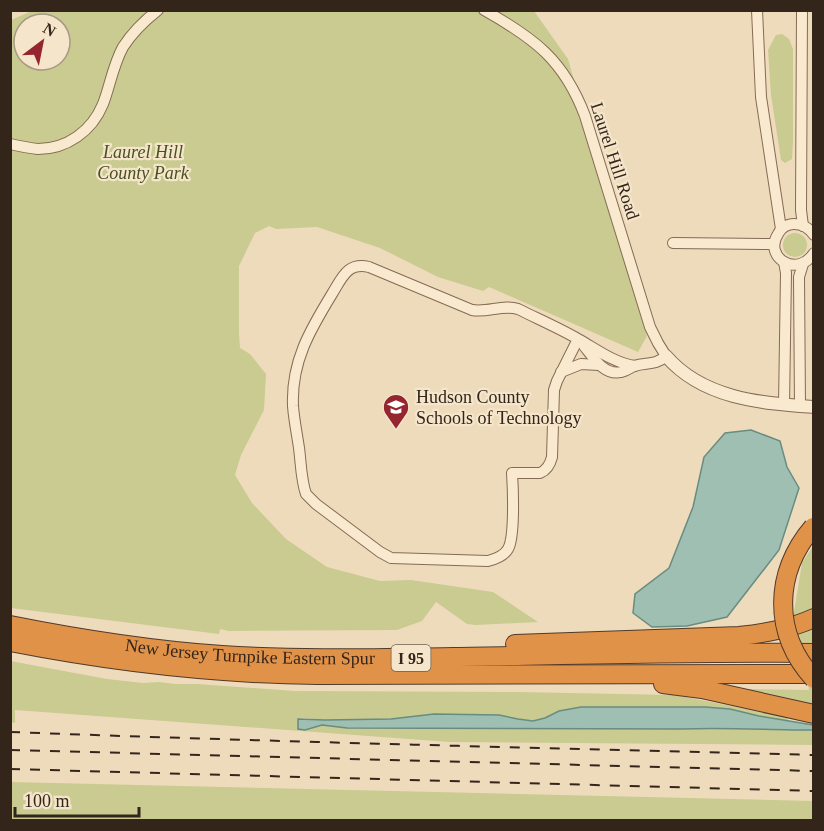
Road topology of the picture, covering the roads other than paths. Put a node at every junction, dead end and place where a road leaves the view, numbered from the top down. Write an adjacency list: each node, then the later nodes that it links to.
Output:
1 (158, 10): 5 (street)
2 (484, 10): 15 (street, Laurel Hill Road)
3 (758, 10): 7 (street)
4 (802, 10): 6 (street)
5 (10, 144)
6 (803, 226): 7 (street); 8 (street)
7 (781, 229): 10 (street)
8 (813, 235)
9 (673, 243): 10 (street)
10 (774, 244): 12 (street)
11 (813, 253): 13 (street)
12 (784, 262): 13 (street); 19 (street)
13 (803, 264): 20 (street)
14 (578, 339): 16 (street); 17 (street); 18 (street); 23 (street)
15 (666, 356): 17 (street); 19 (street)
16 (599, 365): 17 (street); 18 (street)
17 (635, 366)
18 (561, 372): 22 (street)
19 (784, 405): 20 (street)
20 (800, 406): 21 (street)
21 (813, 407)
22 (525, 473): 23 (street); 23 (street)
23 (513, 489)
24 (813, 526): 32 (highway, bridge)
25 (813, 618): 29 (highway)
26 (10, 625): 29 (highway, New Jersey Turnpike Eastern Spur / I 95)
27 (10, 642): 30 (highway, New Jersey Turnpike Eastern Spur / I 95)
28 (813, 653): 29 (highway, New Jersey Turnpike Eastern Spur / I 95)
29 (366, 658)
30 (545, 674): 31 (highway, New Jersey Turnpike Eastern Spur / I 95); 33 (highway)
31 (813, 674)
32 (813, 680)
33 (813, 714)

